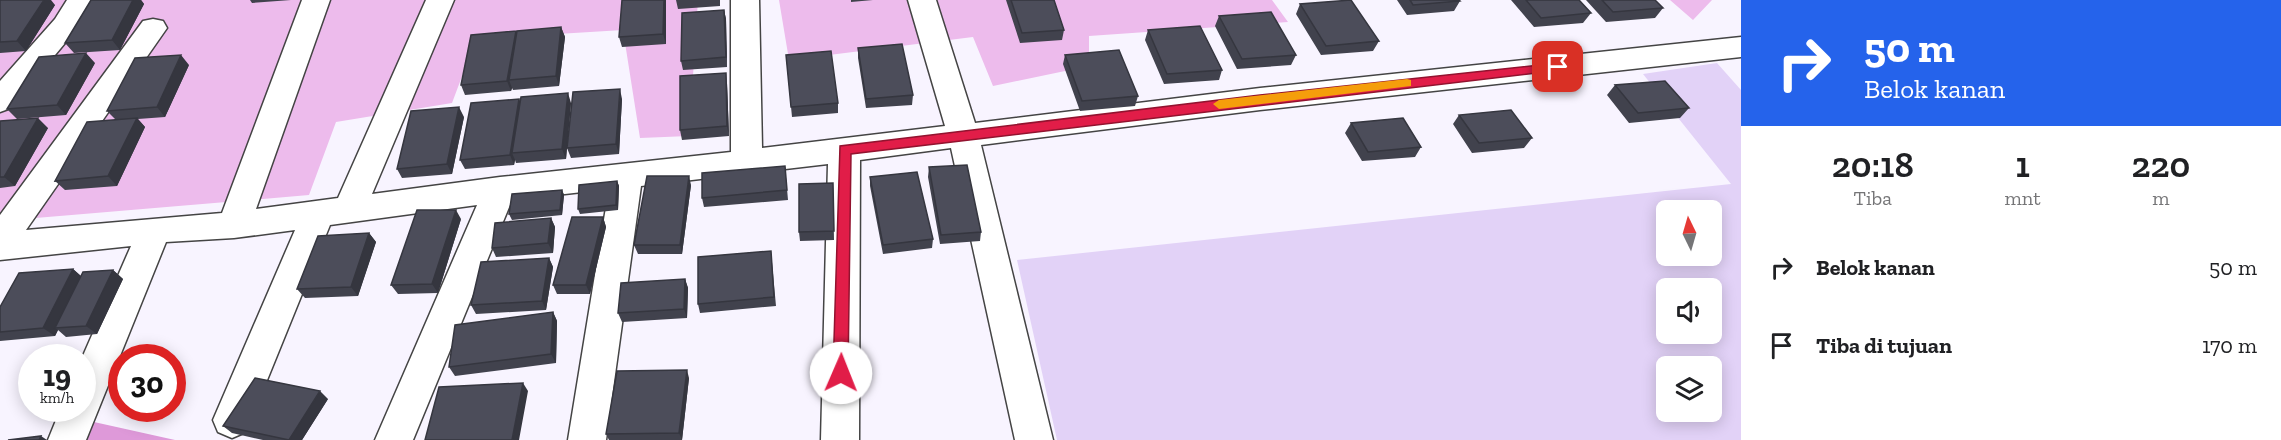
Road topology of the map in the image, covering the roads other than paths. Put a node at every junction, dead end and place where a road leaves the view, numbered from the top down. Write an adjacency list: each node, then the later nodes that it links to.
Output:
1 (81, 0): 8 (street)
2 (316, 0): 15 (street)
3 (440, 0): 14 (street)
4 (745, 0): 11 (street)
5 (922, 0): 9 (street)
6 (153, 28): 17 (street)
7 (1741, 46): 9 (street)
8 (0, 101)
9 (963, 134): 10 (street); 26 (street)
10 (844, 150): 11 (street); 25 (street)
11 (747, 162): 12 (street)
12 (627, 174): 13 (street); 24 (street)
13 (500, 189): 14 (street); 23 (street)
14 (334, 212): 15 (street); 20 (street)
15 (234, 225): 16 (street)
16 (154, 230): 18 (street); 19 (street)
17 (0, 240)
18 (0, 246)
19 (96, 369)
20 (232, 420)
21 (74, 422): 22 (street)
22 (67, 440)
23 (394, 440)
24 (587, 440)
25 (840, 440)
26 (1034, 440)

